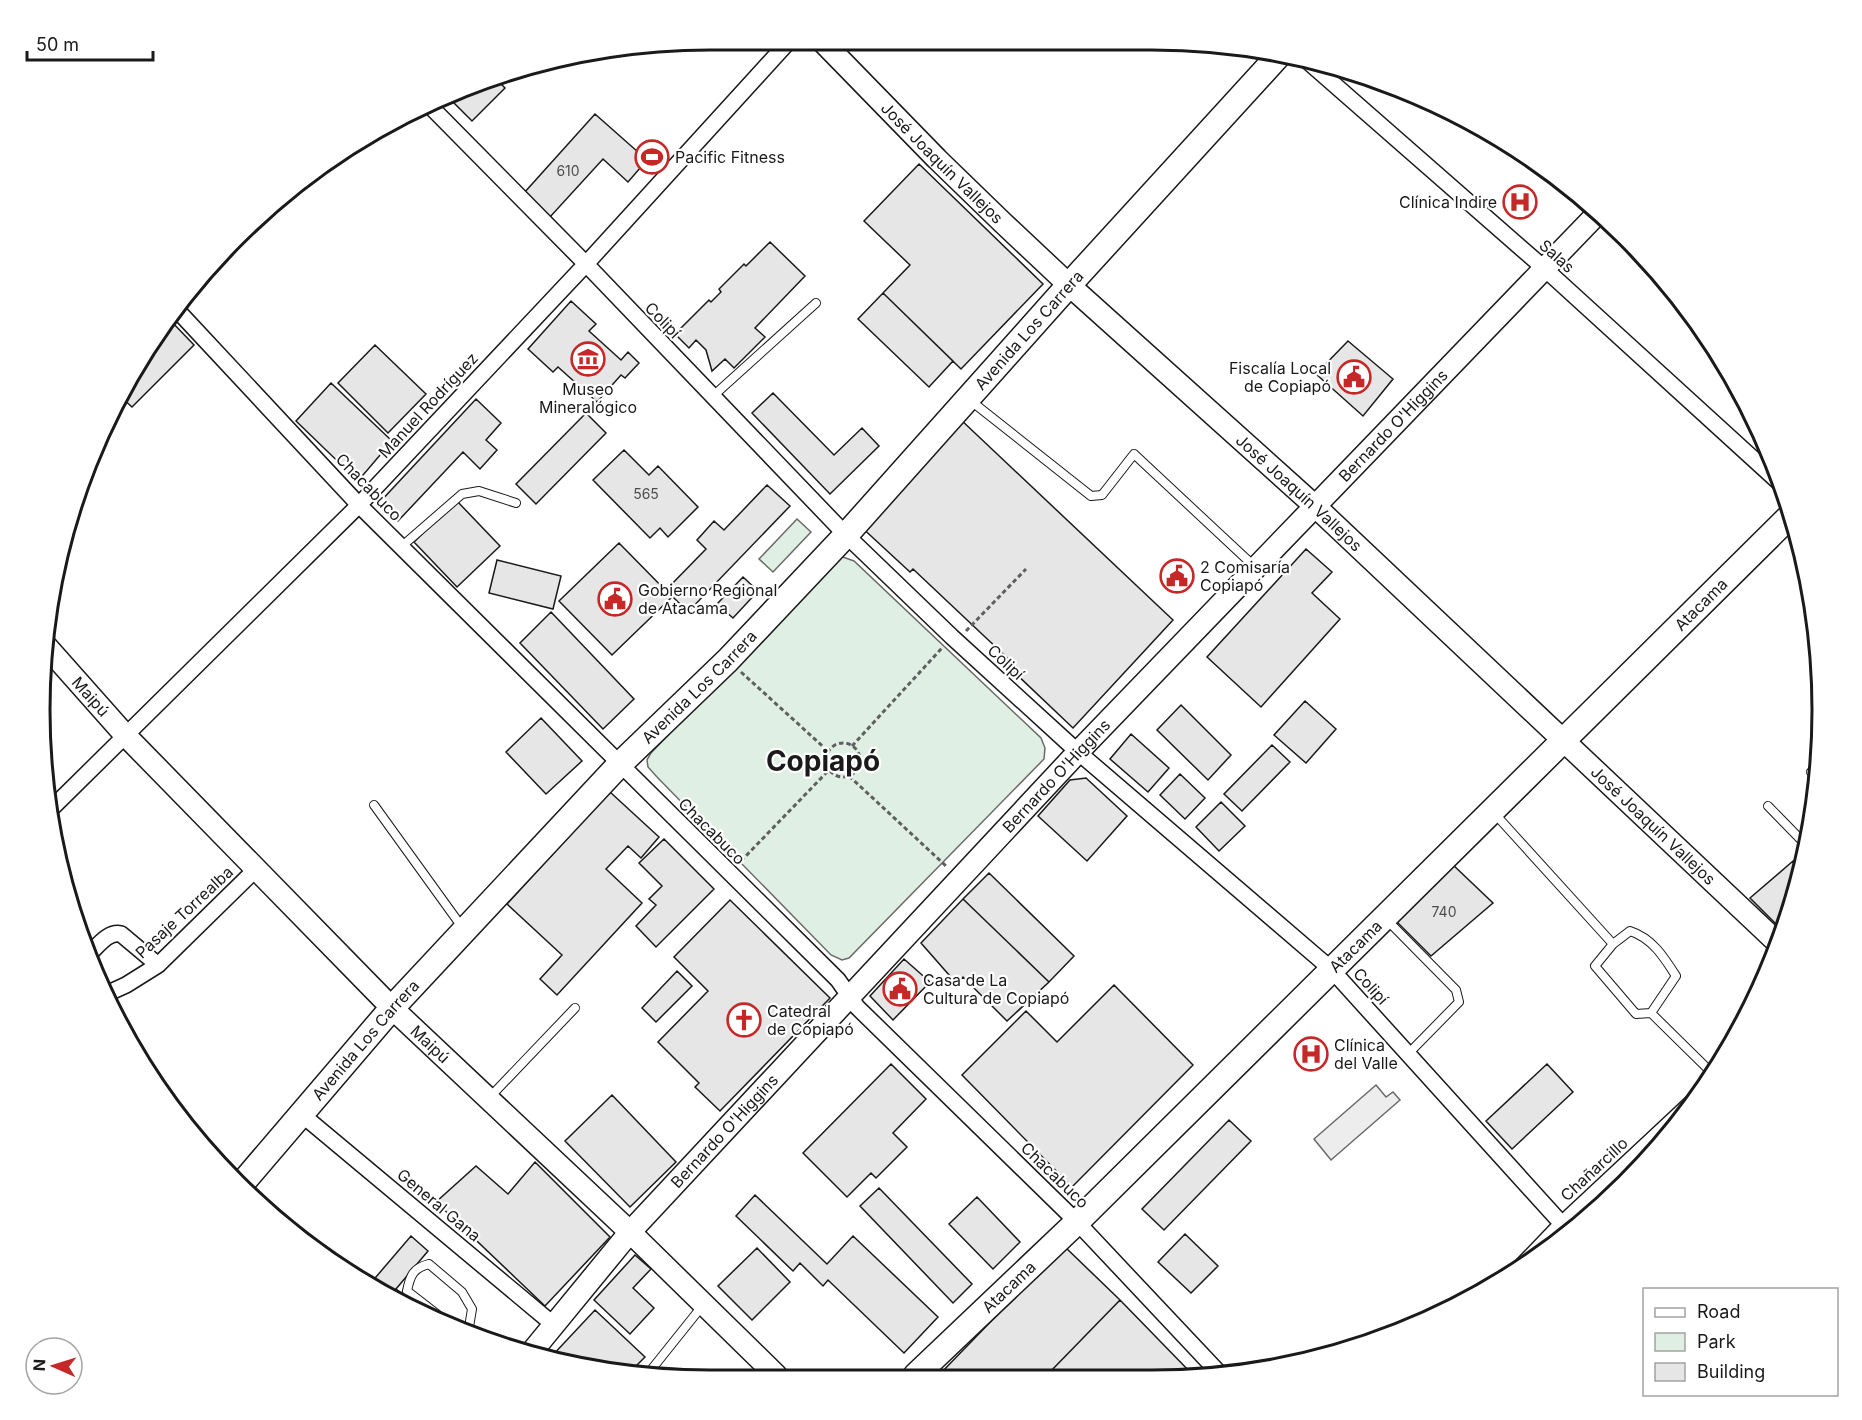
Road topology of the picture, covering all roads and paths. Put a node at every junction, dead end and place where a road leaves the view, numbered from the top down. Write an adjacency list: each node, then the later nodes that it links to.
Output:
1 (781, 50): 7 (street, Manuel Rodríguez)
2 (830, 50): 9 (main road, José Joaquín Vallejos)
3 (1274, 61): 9 (main road, Avenida Los Carrera)
4 (1319, 71): 8 (street, Salas)
5 (434, 110): 7 (street, Colipí)
6 (1593, 218): 8 (main road, Bernardo O'Higgins)
7 (586, 264): 12 (street, Colipí); 16 (street, Manuel Rodríguez)
8 (1545, 269): 14 (street, Salas); 17 (main road, Bernardo O'Higgins)
9 (1069, 285): 13 (main road, Avenida Los Carrera); 17 (main road, José Joaquín Vallejos)
10 (816, 303): 12 (lane)
11 (181, 315): 16 (street, Chacabuco)
12 (712, 397): 19 (street, Colipí)
13 (968, 399): 19 (main road, Avenida Los Carrera); 22 (lane)
14 (1767, 472)
15 (516, 503): 20 (lane)
16 (359, 505): 20 (street, Chacabuco); 26 (street, Manuel Rodríguez)
17 (1316, 507): 22 (main road, Bernardo O'Higgins); 27 (main road, José Joaquín Vallejos)
18 (1784, 521): 27 (main road, Atacama)
19 (846, 535): 23 (street, Colipí); 25 (main road, Avenida Los Carrera)
20 (401, 547): 31 (street, Chacabuco)
21 (1026, 568): 23 (path)
22 (1256, 568): 30 (main road, Bernardo O'Higgins)
23 (954, 639): 28 (path); 30 (street, Colipí)
24 (52, 653): 26 (main road, Maipú)
25 (728, 660): 29 (path); 31 (main road, Avenida Los Carrera)
26 (126, 736): 34 (street, Manuel Rodríguez); 39 (main road, Maipú)
27 (1563, 740): 37 (main road, Atacama); 44 (main road, José Joaquín Vallejos)
28 (852, 746): 29 (path); 33 (path)
29 (829, 752): 32 (path)
30 (1078, 752): 41 (main road, Bernardo O'Higgins); 48 (street, Colipí)
31 (619, 765): 40 (street, Chacabuco); 43 (main road, Avenida Los Carrera)
32 (829, 770): 33 (path); 40 (path)
33 (849, 776): 41 (path)
34 (56, 804)
35 (374, 805): 43 (lane)
36 (1768, 806): 38 (lane)
37 (1492, 810): 42 (main road, Atacama); 45 (lane)
38 (1800, 839)
39 (255, 870): 47 (street, Pasaje Torrealba); 51 (main road, Maipú)
40 (729, 873): 50 (street, Chacabuco)
41 (960, 879): 50 (main road, Bernardo O'Higgins)
42 (1384, 917): 48 (main road, Atacama); 54 (lane)
43 (465, 930): 51 (main road, Avenida Los Carrera)
44 (1772, 937)
45 (1613, 944): 53 (lane); 53 (lane)
46 (95, 948): 47 (street)
47 (158, 965): 49 (street, Pasaje Torrealba)
48 (1331, 969): 54 (street, Colipí); 61 (main road, Atacama)
49 (113, 991)
50 (850, 996): 61 (street, Chacabuco); 63 (main road, Bernardo O'Higgins)
51 (392, 1008): 56 (main road, Maipú); 57 (main road, Avenida Los Carrera)
52 (575, 1008): 56 (lane)
53 (1652, 1013): 55 (lane)
54 (1408, 1054): 62 (street, Colipí)
55 (1707, 1068)
56 (489, 1098): 63 (main road, Maipú)
57 (300, 1113): 59 (main road, Avenida Los Carrera); 67 (street, General Gana)
58 (1639, 1155): 60 (street, Chañarcillo)
59 (245, 1179)
60 (1584, 1210)
61 (1077, 1222): 69 (street, Chacabuco); 72 (main road, Atacama)
62 (1565, 1225)
63 (630, 1232): 64 (main road, Maipú); 67 (main road, Bernardo O'Higgins)
64 (704, 1304): 70 (lane); 71 (main road, Maipú)
65 (426, 1306): 66 (lane)
66 (469, 1324)
67 (554, 1325): 68 (main road, Bernardo O'Higgins)
68 (536, 1347)
69 (1214, 1367)
70 (653, 1368)
71 (771, 1370)
72 (921, 1370)

